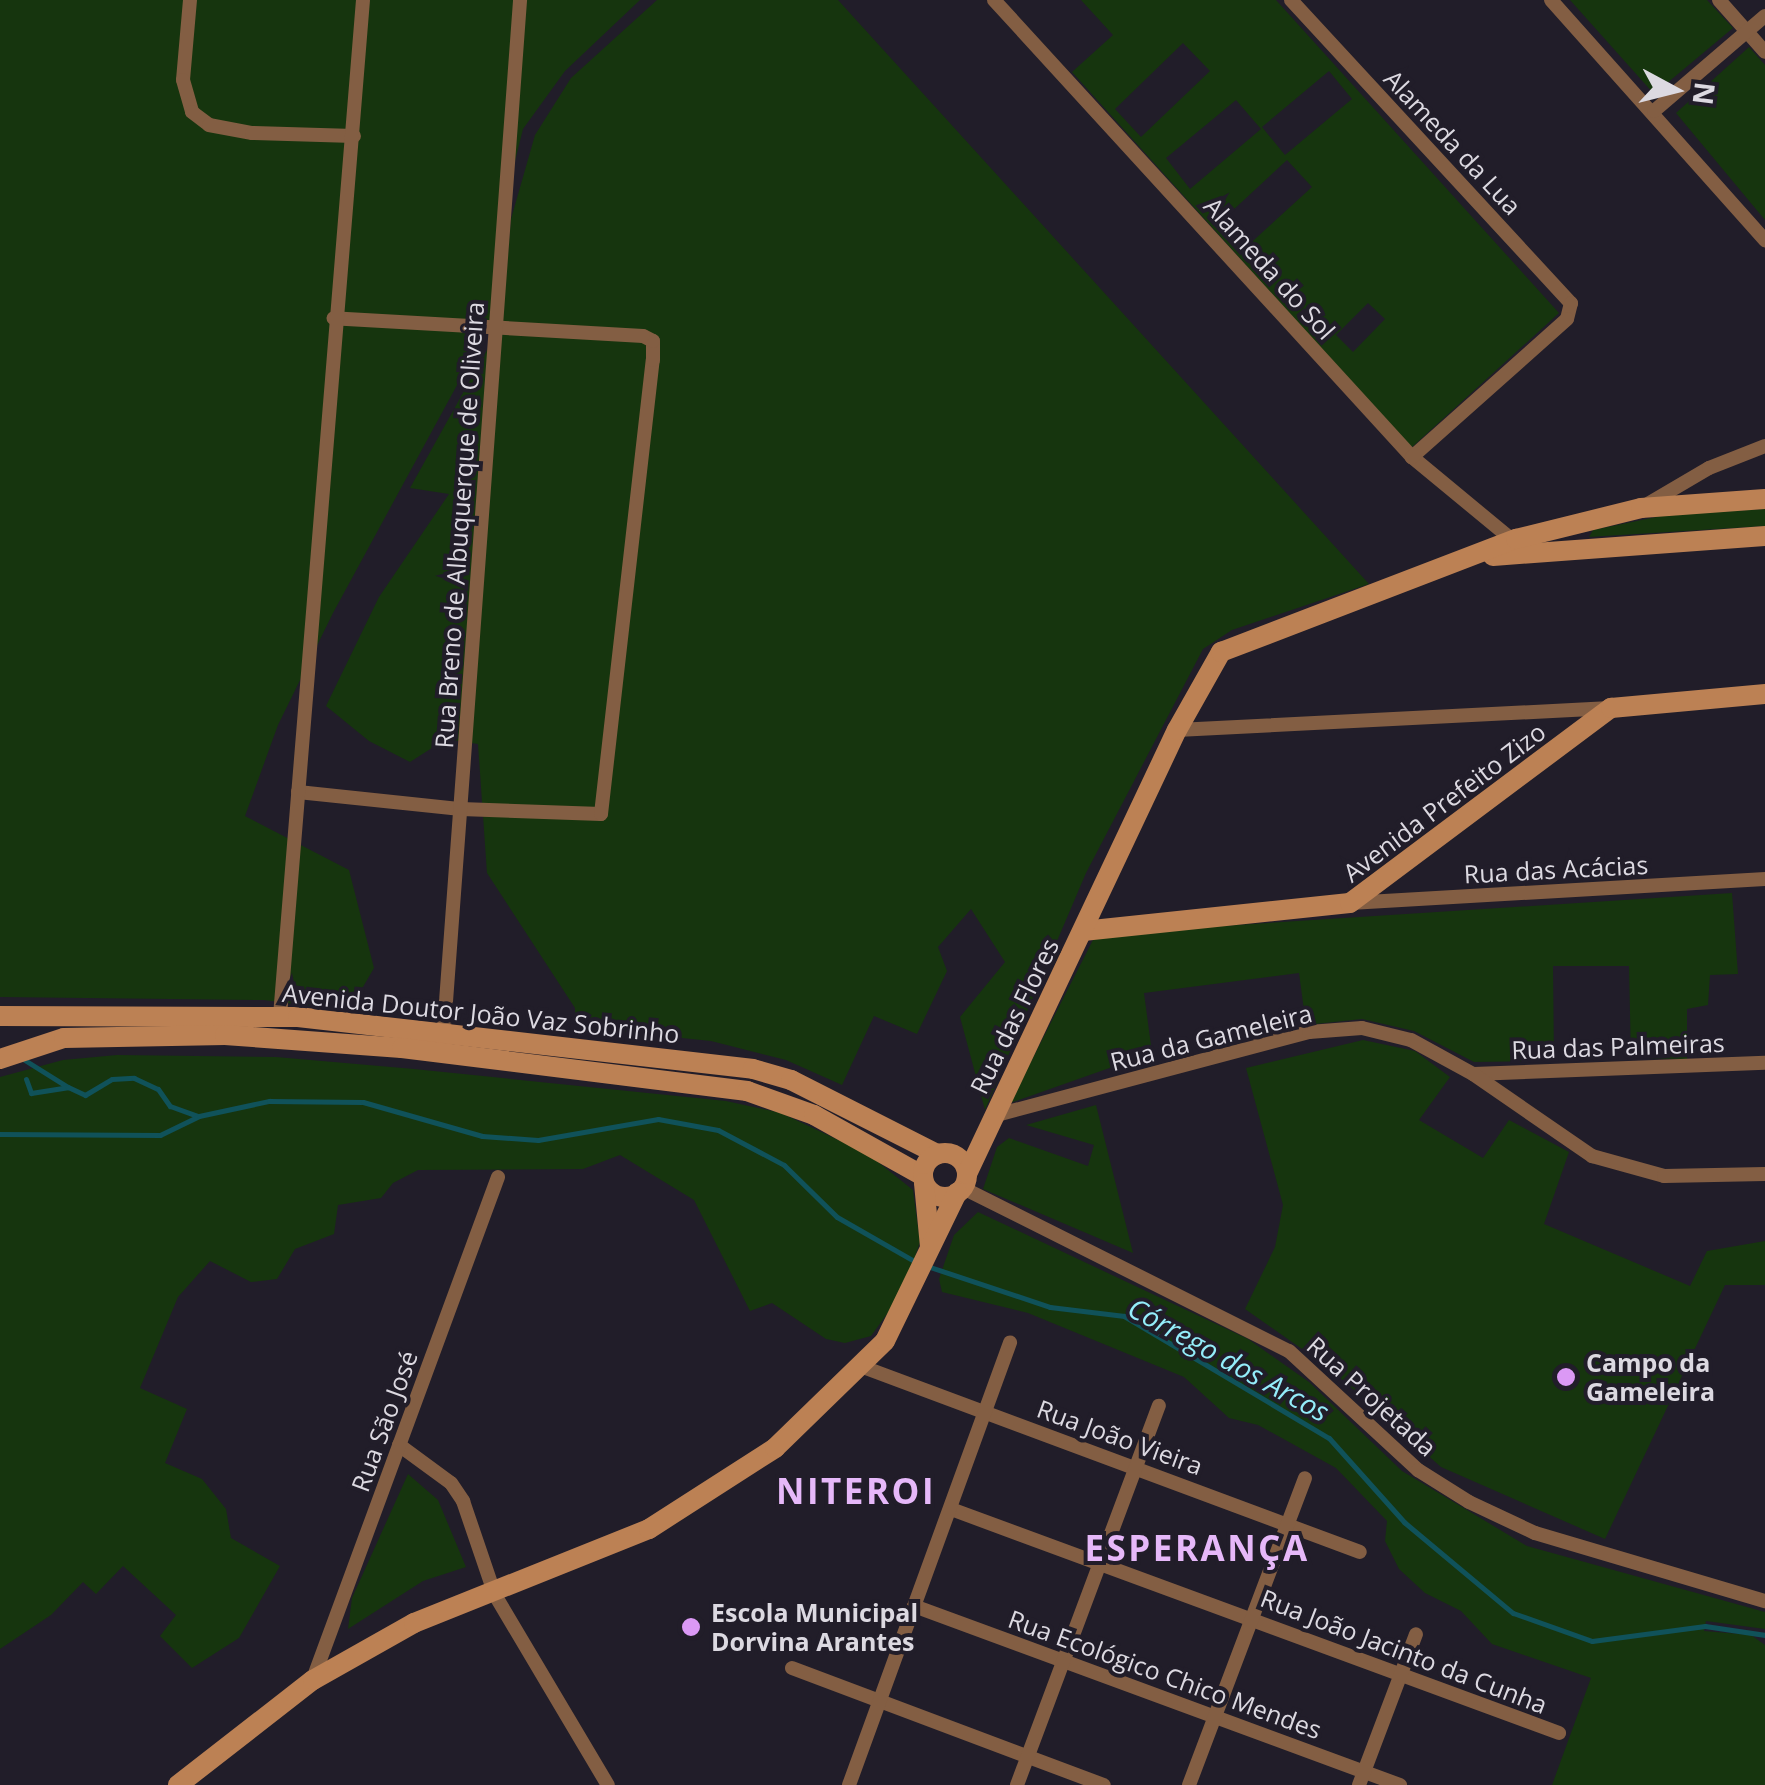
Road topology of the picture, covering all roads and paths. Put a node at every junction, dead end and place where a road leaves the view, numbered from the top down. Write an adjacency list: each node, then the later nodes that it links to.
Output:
1 (190, 0): 12 (street)
2 (362, 0): 12 (street)
3 (520, 0): 15 (street, Rua Breno de Albuquerque de Oliveira)
4 (994, 0): 17 (street, Alameda do Sol)
5 (1291, 0): 17 (street, Alameda da Lua)
6 (1551, 0): 11 (street)
7 (1719, 0): 9 (street)
8 (1765, 16): 9 (street)
9 (1747, 32): 10 (street); 11 (street)
10 (1765, 52)
11 (1654, 112): 13 (street)
12 (354, 136): 14 (street)
13 (1765, 240)
14 (334, 318): 15 (street); 25 (street)
15 (495, 327): 26 (street, Rua Breno de Albuquerque de Oliveira); 26 (street)
16 (1765, 446): 19 (street)
17 (1412, 457): 21 (street, Alameda do Sol)
18 (1765, 499): 19 (main road)
19 (1640, 508): 21 (main road)
20 (1765, 536): 21 (main road)
21 (1518, 547): 24 (main road, Rua das Flores)
22 (1765, 694): 23 (main road)
23 (1611, 708): 24 (street); 28 (main road, Avenida Prefeito Zizo)
24 (1176, 730): 29 (main road, Rua das Flores)
25 (298, 792): 26 (street); 31 (street)
26 (461, 809): 32 (street, Rua Breno de Albuquerque de Oliveira)
27 (1765, 879): 28 (street, Rua das Acácias)
28 (1350, 904): 29 (main road, Avenida Prefeito Zizo)
29 (1083, 931): 36 (main road, Rua das Flores)
30 (0, 1016): 31 (main road, Avenida Doutor João Vaz Sobrinho)
31 (280, 1016): 32 (main road, Avenida Doutor João Vaz Sobrinho)
32 (443, 1042): 33 (main road, Avenida Doutor João Vaz Sobrinho); 37 (main road, Avenida Doutor João Vaz Sobrinho); 40 (main road, Avenida Doutor João Vaz Sobrinho)
33 (0, 1059)
34 (1765, 1063): 35 (street, Rua das Palmeiras)
35 (1473, 1074): 36 (street, Rua da Gameleira); 38 (street, Rua da Gameleira)
36 (991, 1119): 37 (main road); 41 (main road)
37 (940, 1153): 40 (main road); 41 (main road, Avenida Doutor João Vaz Sobrinho)
38 (1765, 1174)
39 (498, 1177): 47 (street, Rua São José)
40 (924, 1179): 41 (main road, Avenida Doutor João Vaz Sobrinho); 42 (main road)
41 (963, 1185): 42 (main road); 55 (street, Rua Projetada)
42 (929, 1253): 44 (main road)
43 (1010, 1342): 46 (street)
44 (864, 1367): 46 (street, Rua João Vieira); 54 (main road)
45 (1159, 1406): 48 (street)
46 (984, 1412): 48 (street, Rua João Vieira); 50 (street)
47 (399, 1445): 54 (street); 62 (street, Rua São José)
48 (1136, 1467): 51 (street, Rua João Vieira); 53 (street)
49 (1304, 1478): 51 (street)
50 (951, 1509): 53 (street, Rua João Jacinto da Cunha); 56 (street)
51 (1288, 1523): 52 (street, Rua João Vieira); 57 (street)
52 (1360, 1552)
53 (1101, 1563): 57 (street, Rua João Jacinto da Cunha); 59 (street)
54 (495, 1595): 62 (main road); 69 (street)
55 (1765, 1601)
56 (914, 1606): 59 (street, Rua Ecológico Chico Mendes); 63 (street)
57 (1252, 1618): 61 (street, Rua João Jacinto da Cunha); 64 (street)
58 (1416, 1634): 61 (street)
59 (1064, 1660): 64 (street, Rua Ecológico Chico Mendes); 66 (street)
60 (792, 1668): 63 (street)
61 (1400, 1675): 65 (street, Rua João Jacinto da Cunha); 67 (street)
62 (313, 1680): 68 (main road)
63 (880, 1701): 66 (street); 70 (street)
64 (1215, 1717): 67 (street, Rua Ecológico Chico Mendes); 73 (street)
65 (1559, 1734)
66 (1028, 1754): 71 (street); 72 (street)
67 (1361, 1778): 74 (street, Rua Ecológico Chico Mendes)
68 (178, 1785)
69 (608, 1785)
70 (849, 1785)
71 (1018, 1785)
72 (1104, 1785)
73 (1190, 1785)
74 (1400, 1785)

